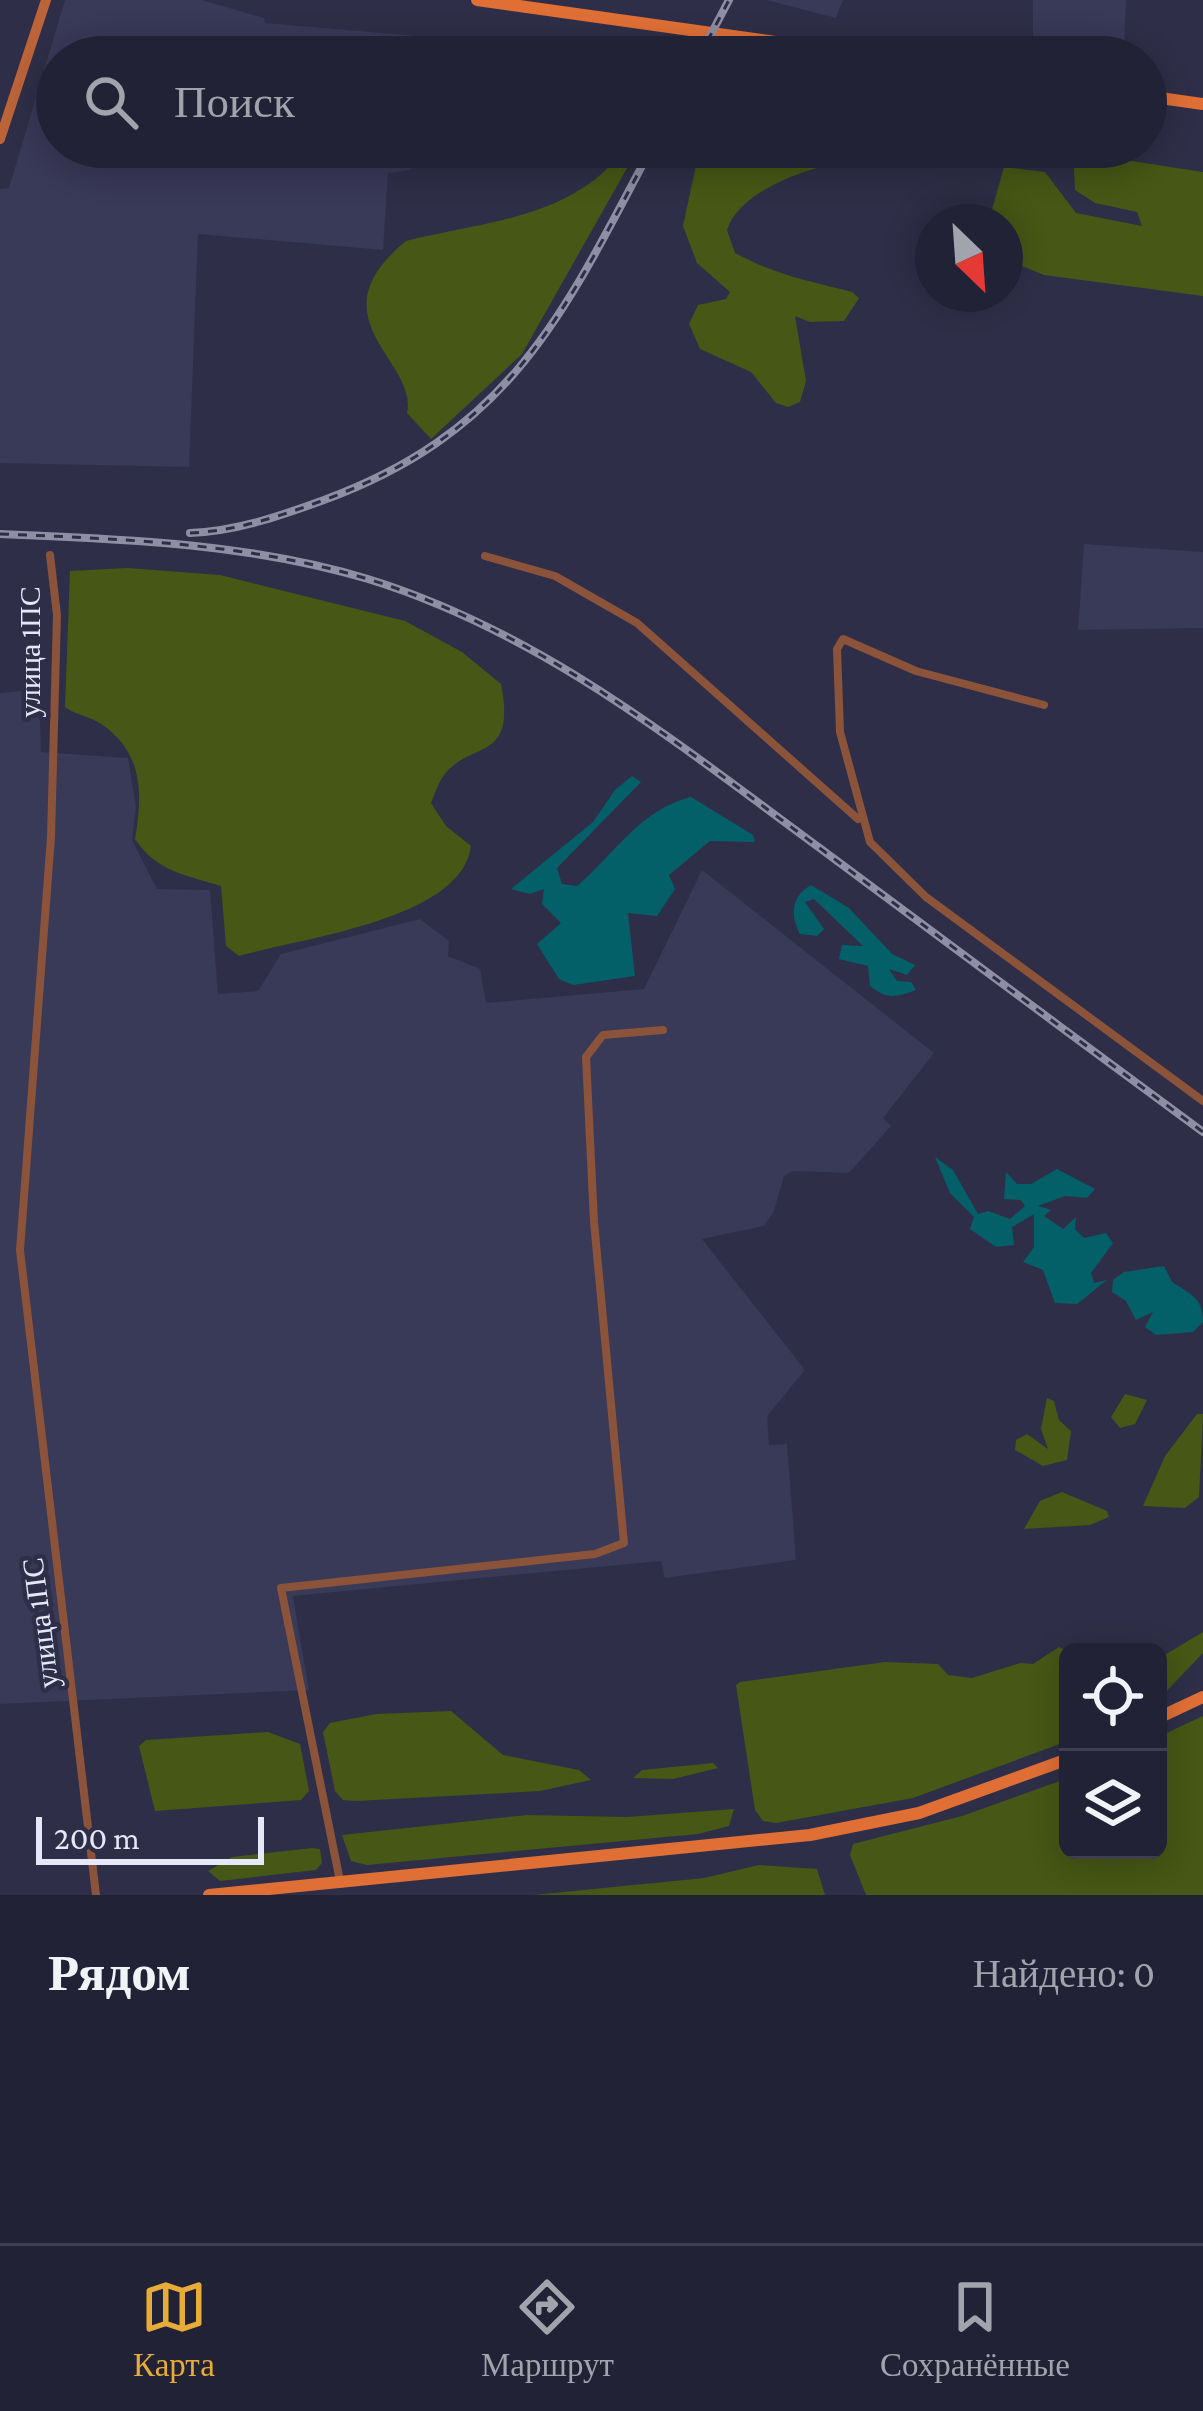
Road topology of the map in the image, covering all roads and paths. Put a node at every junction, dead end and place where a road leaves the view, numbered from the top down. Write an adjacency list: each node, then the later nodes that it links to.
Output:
1 (46, 0): 6 (street)
2 (477, 0): 3 (main road)
3 (733, 36)
4 (1167, 99): 5 (main road)
5 (1203, 104)
6 (0, 140)
7 (50, 555): 17 (street, улица 1ПС)
8 (485, 556): 10 (street)
9 (1043, 705): 10 (street)
10 (860, 820): 12 (street)
11 (663, 1030): 16 (street)
12 (1203, 1100)
13 (1203, 1697): 14 (main road)
14 (1167, 1714)
15 (1059, 1763): 16 (main road)
16 (340, 1882): 18 (main road)
17 (96, 1895)
18 (209, 1895)

